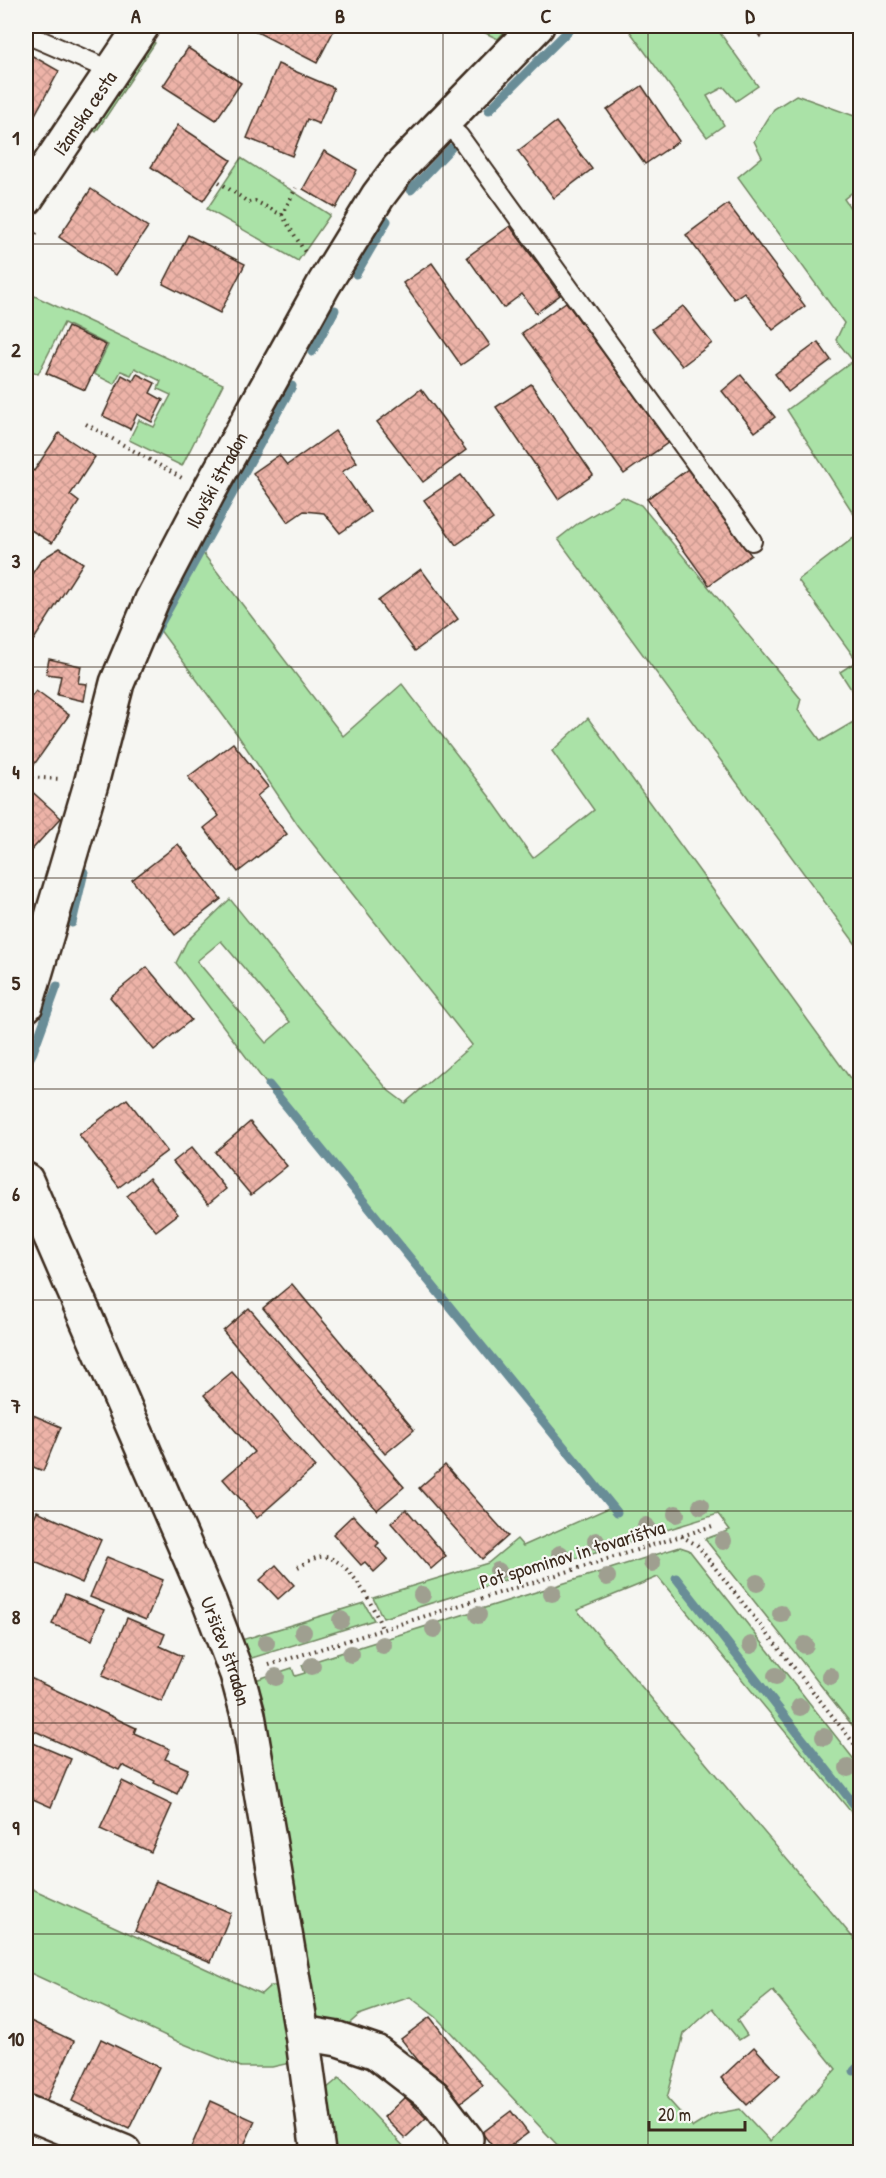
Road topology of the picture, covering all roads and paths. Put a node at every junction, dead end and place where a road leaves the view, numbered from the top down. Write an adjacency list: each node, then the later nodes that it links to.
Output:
1 (142, 26): 4 (street, Ižanska cesta)
2 (537, 26): 5 (street, Ilovški štradon)
3 (26, 34): 4 (lane)
4 (112, 71): 8 (street, Ižanska cesta)
5 (444, 123): 12 (street, Ilovški štradon); 13 (lane)
6 (219, 182): 9 (path)
7 (296, 188): 9 (path)
8 (26, 199)
9 (282, 215): 10 (path)
10 (307, 254)
11 (86, 424): 12 (path)
12 (208, 493): 14 (street, Ilovški štradon)
13 (752, 541)
14 (26, 1005)
15 (26, 1180): 20 (street, Uršičev štradon)
16 (712, 1526): 17 (path)
17 (681, 1536): 19 (path, Pot spominov in tovarištva); 21 (path, Pot spominov in tovarištva)
18 (298, 1568): 19 (path)
19 (382, 1629): 20 (path, Pot spominov in tovarištva)
20 (237, 1674): 22 (street, Uršičev štradon)
21 (861, 1751)
22 (302, 2033): 24 (street); 26 (street, Uršičev štradon)
23 (26, 2112): 25 (street)
24 (466, 2139)
25 (124, 2152)
26 (318, 2152)

